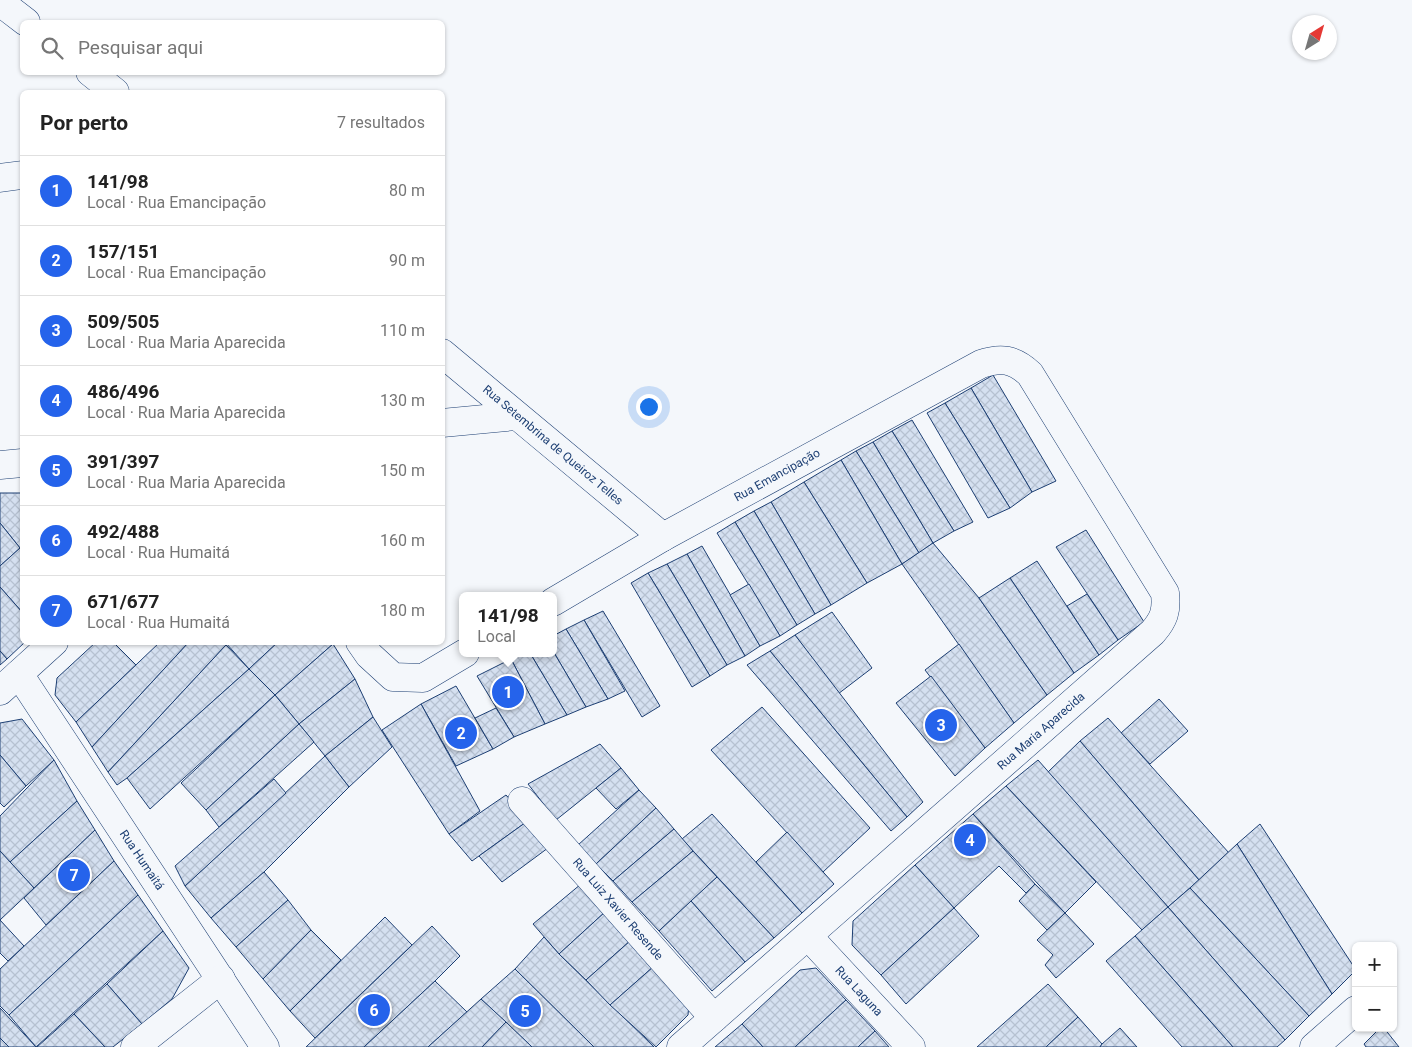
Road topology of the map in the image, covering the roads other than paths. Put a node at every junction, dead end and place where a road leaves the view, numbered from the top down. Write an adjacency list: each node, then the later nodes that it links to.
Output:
1 (0, 2): 2 (street)
2 (23, 20)
3 (94, 75): 4 (street)
4 (112, 90)
5 (20, 175): 6 (street)
6 (0, 178)
7 (445, 356): 9 (street, Rua Setembrina de Queiroz Telles)
8 (1006, 360): 13 (street, Rua Emancipação); 20 (street, Rua Maria Aparecida)
9 (516, 416): 10 (street); 13 (street, Rua Setembrina de Queiroz Telles)
10 (445, 423)
11 (20, 463): 12 (street)
12 (0, 465)
13 (663, 537): 14 (street, Rua Emancipação)
14 (557, 600)
15 (51, 645): 18 (street)
16 (362, 645): 17 (street)
17 (459, 657)
18 (9, 683): 21 (street, Rua Humaitá)
19 (522, 801): 23 (street, Rua Luiz Xavier Resende)
20 (808, 936): 23 (street, Rua Maria Aparecida); 27 (street, Rua Laguna)
21 (221, 979): 24 (street); 25 (street, Rua Humaitá)
22 (1352, 1014): 28 (street)
23 (714, 1018): 26 (street, Rua Maria Aparecida)
24 (136, 1047)
25 (265, 1047)
26 (681, 1047)
27 (911, 1047)
28 (1314, 1047)

